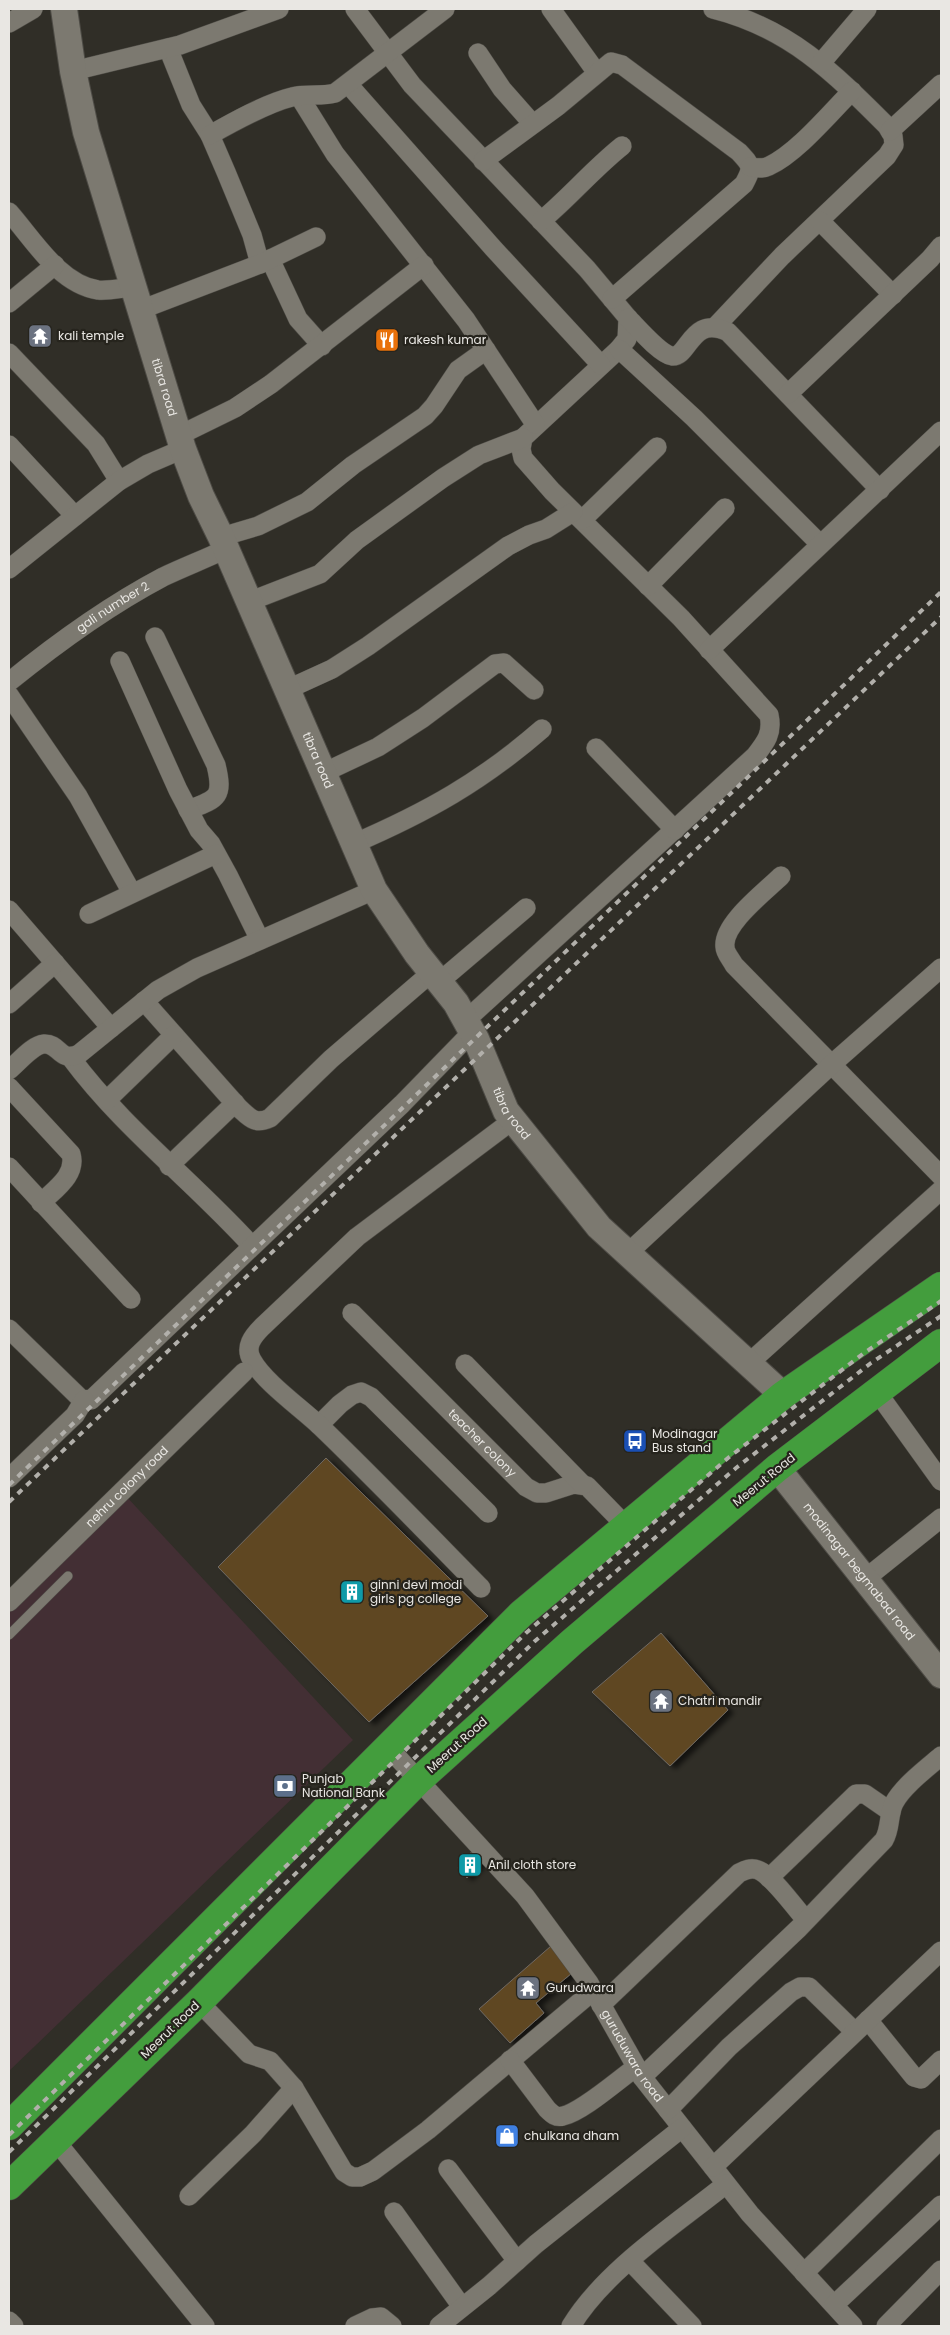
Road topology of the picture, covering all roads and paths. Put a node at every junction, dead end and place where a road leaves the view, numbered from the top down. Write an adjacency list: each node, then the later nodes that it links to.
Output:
1 (34, 9): 10 (street)
2 (64, 9): 15 (street, tibra road)
3 (279, 9): 11 (street)
4 (355, 9): 12 (street)
5 (445, 9): 12 (street)
6 (551, 9): 16 (street)
7 (713, 9): 9 (street)
8 (867, 9): 14 (street)
9 (742, 13): 14 (street)
10 (9, 23)
11 (168, 48): 15 (street); 23 (street)
12 (389, 52): 17 (street); 25 (street)
13 (478, 53): 21 (street)
14 (821, 63): 19 (street)
15 (73, 71): 36 (street, tibra road)
16 (598, 73): 21 (street); 26 (street)
17 (348, 84): 20 (street); 45 (street)
18 (941, 84): 22 (street)
19 (852, 91): 22 (street); 26 (street)
20 (299, 96): 23 (street); 34 (street)
21 (532, 123): 25 (street)
22 (890, 131): 29 (street)
23 (210, 135): 32 (street)
24 (622, 146): 28 (street)
25 (482, 160): 28 (street)
26 (750, 167): 37 (street)
27 (9, 212): 33 (street)
28 (541, 221): 37 (street)
29 (820, 221): 35 (street); 40 (street)
30 (316, 237): 32 (street)
31 (941, 246): 35 (street)
32 (265, 262): 36 (street); 41 (street)
33 (55, 265): 36 (street); 38 (street)
34 (424, 265): 41 (street); 43 (street)
35 (892, 295): 46 (street)
36 (136, 298): 50 (street, tibra road)
37 (612, 298): 39 (street)
38 (9, 303)
39 (628, 318): 40 (street); 42 (street)
40 (716, 326): 46 (street)
41 (322, 346): 50 (street)
42 (619, 349): 45 (street); 59 (street)
43 (486, 350): 47 (street); 58 (street, gali number 2)
44 (9, 353): 53 (street)
45 (601, 365): 47 (street)
46 (788, 394): 54 (street)
47 (535, 424): 49 (street)
48 (941, 431): 54 (street)
49 (522, 438): 57 (street); 62 (street)
50 (182, 442): 53 (street); 58 (street, tibra road)
51 (9, 446): 56 (street)
52 (656, 447): 57 (street)
53 (119, 481): 56 (street)
54 (880, 490): 59 (street)
55 (724, 508): 61 (street)
56 (75, 516): 60 (street)
57 (577, 516): 61 (street); 67 (street)
58 (224, 543): 62 (street, tibra road); 66 (street, gali number 2)
59 (820, 544): 64 (street)
60 (9, 569)
61 (648, 586): 64 (street)
62 (248, 602): 67 (street, tibra road)
63 (155, 637): 73 (street)
64 (710, 650): 74 (street)
65 (120, 661): 73 (street)
66 (9, 682)
67 (286, 690): 72 (street, tibra road)
68 (534, 690): 72 (street)
69 (9, 695): 79 (street)
70 (542, 730): 75 (street)
71 (596, 748): 74 (street)
72 (323, 773): 75 (street, tibra road)
73 (188, 810): 76 (street)
74 (675, 830): 89 (street)
75 (353, 844): 78 (street, tibra road)
76 (216, 854): 79 (street); 83 (street)
77 (781, 876): 93 (street)
78 (374, 890): 83 (street); 86 (street, tibra road)
79 (132, 893): 82 (street)
80 (526, 908): 86 (street)
81 (9, 910): 84 (street)
82 (89, 914)
83 (260, 940): 87 (street)
84 (55, 963): 88 (street); 90 (street)
85 (941, 968): 93 (street)
86 (435, 977): 89 (street, tibra road); 97 (street)
87 (144, 1001): 90 (street); 91 (street)
88 (9, 1004)
89 (469, 1026): 98 (street, tibra road); 104 (street)
90 (111, 1028): 92 (street)
91 (174, 1034): 96 (street); 97 (street)
92 (71, 1058): 94 (street); 96 (street)
93 (831, 1065): 101 (street); 105 (street)
94 (9, 1070)
95 (9, 1087): 103 (street)
96 (107, 1100): 99 (street)
97 (235, 1102): 99 (street)
98 (513, 1120): 105 (street, tibra road); 117 (street)
99 (169, 1166): 104 (street)
100 (9, 1167): 103 (street)
101 (941, 1176)
102 (941, 1190): 112 (street)
103 (42, 1203): 107 (street)
104 (252, 1246): 116 (street)
105 (628, 1253): 112 (street, tibra road)
106 (941, 1286): 115 (highway)
107 (131, 1299)
108 (352, 1313): 121 (street, teacher colony)
109 (9, 1329): 116 (street)
110 (941, 1343): 114 (highway, Meerut Road)
111 (465, 1364): 121 (street)
112 (748, 1364): 115 (street, tibra road)
113 (244, 1372): 128 (street, nehru colony road)
114 (877, 1392): 118 (highway, Meerut Road); 120 (street)
115 (783, 1395): 124 (highway)
116 (84, 1400): 119 (street)
117 (319, 1425): 122 (street); 127 (street)
118 (778, 1468): 126 (street, modinagar begmabad road); 133 (highway, Meerut Road)
119 (9, 1478)
120 (941, 1481)
121 (583, 1485): 124 (street)
122 (488, 1513)
123 (941, 1518): 126 (street)
124 (626, 1526): 131 (highway)
125 (68, 1576): 129 (lane)
126 (865, 1579): 130 (street, modinagar begmabad road)
127 (481, 1588)
128 (9, 1602)
129 (9, 1635)
130 (941, 1675)
131 (388, 1747): 133 (street, guruduwara road); 146 (highway)
132 (941, 1756): 134 (street)
133 (420, 1779): 138 (street, guruduwara road); 139 (highway, Meerut Road)
134 (891, 1812): 135 (street); 136 (street)
135 (768, 1878): 136 (street); 138 (street)
136 (806, 1920): 143 (street)
137 (941, 1951): 140 (street)
138 (597, 1998): 141 (street); 143 (street, guruduwara road)
139 (199, 2002): 144 (street); 149 (highway, Meerut Road)
140 (862, 2026): 142 (street); 145 (street); 150 (street)
141 (510, 2060): 143 (street); 144 (street)
142 (941, 2060)
143 (638, 2072): 145 (street, guruduwara road)
144 (294, 2088): 154 (street)
145 (668, 2110): 147 (street, guruduwara road)
146 (9, 2126)
147 (682, 2128): 150 (street, guruduwara road); 157 (street)
148 (941, 2139): 160 (street)
149 (55, 2140): 153 (highway, Meerut Road); 166 (street)
150 (713, 2168): 152 (street, guruduwara road)
151 (448, 2169): 157 (street)
152 (726, 2184): 158 (street); 160 (street, guruduwara road)
153 (9, 2186)
154 (189, 2196)
155 (941, 2205): 161 (street)
156 (394, 2212): 162 (street)
157 (517, 2261): 162 (street)
158 (630, 2261): 169 (street); 170 (street)
159 (941, 2270): 172 (street)
160 (804, 2273): 161 (street, guruduwara road)
161 (834, 2305): 171 (street, guruduwara road)
162 (462, 2307): 164 (street)
163 (9, 2321): 165 (street)
164 (444, 2325)
165 (14, 2326)
166 (205, 2326)
167 (355, 2326): 168 (street)
168 (392, 2326)
169 (571, 2326)
170 (692, 2326)
171 (853, 2326)
172 (886, 2326)

